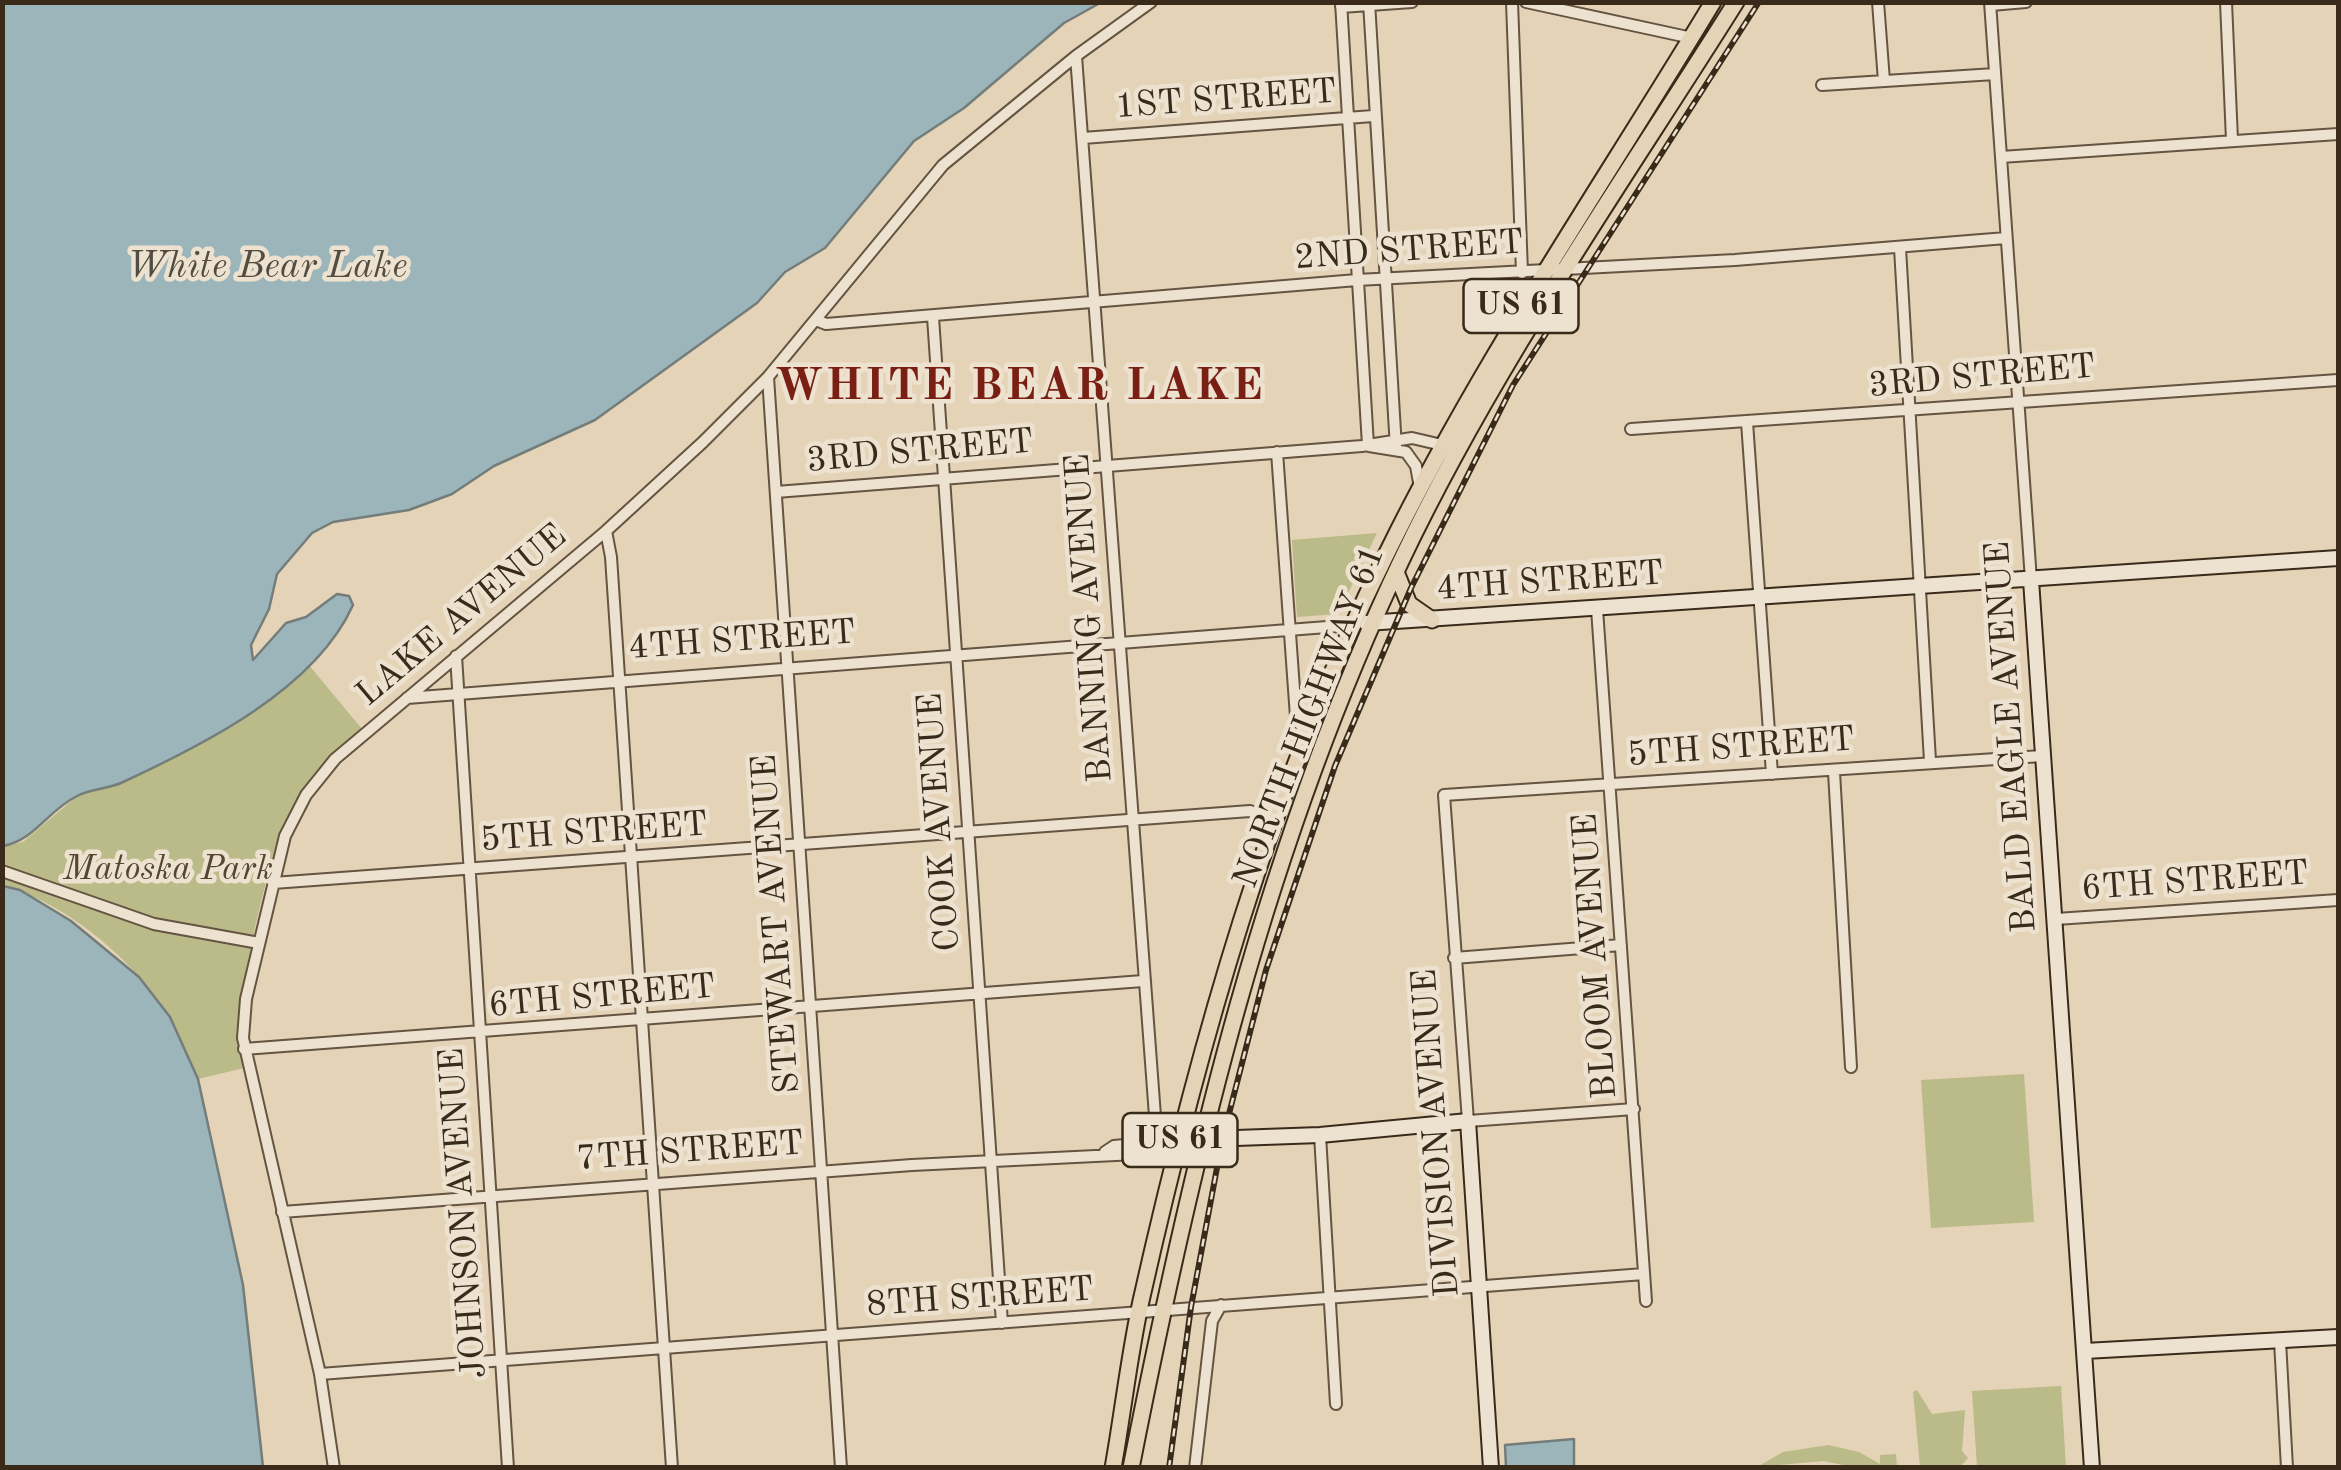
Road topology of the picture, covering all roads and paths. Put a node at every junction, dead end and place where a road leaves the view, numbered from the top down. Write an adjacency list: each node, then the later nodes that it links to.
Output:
1 (1150, 2): 14 (street, LAKE AVENUE)
2 (1412, 2): 10 (street)
3 (1512, 2): 28 (street)
4 (1526, 2): 13 (street)
5 (1714, 2): 13 (main road, NORTH HIGHWAY 61 / US 61)
6 (1736, 2): 26 (main road, NORTH HIGHWAY 61 / US 61)
7 (1878, 2): 16 (street)
8 (2026, 2): 11 (street)
9 (2226, 2): 22 (street)
10 (1369, 4): 12 (street); 18 (street)
11 (1990, 4): 15 (street, BALD EAGLE AVENUE)
12 (1341, 5): 19 (street)
13 (1692, 38): 27 (main road, NORTH HIGHWAY 61 / US 61)
14 (1076, 56): 21 (street, BANNING AVENUE); 33 (street, LAKE AVENUE)
15 (1995, 74): 16 (street); 23 (street, BALD EAGLE AVENUE)
16 (1884, 81): 17 (street)
17 (1822, 85)
18 (1372, 116): 19 (street, 1ST STREET); 29 (street)
19 (1346, 118): 21 (street, 1ST STREET); 30 (street)
20 (2338, 134): 22 (street)
21 (1083, 138): 31 (street, BANNING AVENUE)
22 (2232, 140): 23 (street)
23 (2001, 157): 24 (street, BALD EAGLE AVENUE)
24 (2006, 238): 25 (street, 2ND STREET); 36 (street, BALD EAGLE AVENUE)
25 (1900, 248): 26 (street, 2ND STREET); 37 (street)
26 (1569, 267): 27 (street, 2ND STREET); 45 (main road, NORTH HIGHWAY 61 / US 61)
27 (1543, 269): 28 (street, 2ND STREET); 42 (main road, NORTH HIGHWAY 61 / US 61)
28 (1522, 272): 29 (street, 2ND STREET)
29 (1385, 278): 30 (street, 2ND STREET); 40 (street)
30 (1357, 280): 31 (street, 2ND STREET); 41 (street)
31 (1093, 302): 32 (street, 2ND STREET); 44 (street, BANNING AVENUE)
32 (933, 317): 33 (street, 2ND STREET); 46 (street, COOK AVENUE)
33 (816, 320): 34 (street, LAKE AVENUE)
34 (768, 377): 48 (street, STEWART AVENUE); 49 (street, LAKE AVENUE)
35 (2338, 380): 36 (street, 3RD STREET)
36 (2019, 404): 37 (street, 3RD STREET); 52 (street, BALD EAGLE AVENUE)
37 (1906, 412): 38 (street, 3RD STREET); 53 (street)
38 (1748, 422): 39 (street, 3RD STREET); 54 (street)
39 (1630, 430)
40 (1397, 444): 41 (street, 3RD STREET); 42 (street, 3RD STREET); 47 (street)
41 (1368, 445): 43 (street, 3RD STREET)
42 (1442, 445): 45 (main road); 47 (main road, NORTH HIGHWAY 61 / US 61)
43 (1278, 452): 44 (street, 3RD STREET); 59 (street)
44 (1108, 466): 46 (street, 3RD STREET); 60 (street, BANNING AVENUE)
45 (1448, 475): 51 (main road, NORTH HIGHWAY 61 / US 61)
46 (943, 478): 48 (street, 3RD STREET); 61 (street, COOK AVENUE)
47 (1420, 488): 58 (main road, NORTH HIGHWAY 61 / US 61)
48 (776, 492): 63 (street, STEWART AVENUE)
49 (606, 531): 62 (street, LAKE AVENUE); 64 (street)
50 (2338, 558): 52 (street, 4TH STREET)
51 (1396, 572): 56 (main road); 57 (main road, NORTH HIGHWAY 61 / US 61)
52 (2031, 580): 53 (street, 4TH STREET); 68 (street, BALD EAGLE AVENUE)
53 (1919, 588): 54 (street, 4TH STREET); 69 (street)
54 (1756, 597): 55 (street, 4TH STREET); 71 (street)
55 (1597, 609): 56 (street, 4TH STREET); 72 (street, BLOOM AVENUE)
56 (1432, 620): 57 (street, 4TH STREET)
57 (1373, 623): 58 (street, 4TH STREET); 78 (main road, NORTH HIGHWAY 61 / US 61)
58 (1353, 624): 59 (street, 4TH STREET); 67 (main road, NORTH HIGHWAY 61 / US 61)
59 (1289, 630): 60 (street, 4TH STREET); 67 (street)
60 (1120, 643): 61 (street, 4TH STREET); 74 (street, BANNING AVENUE)
61 (956, 655): 63 (street, 4TH STREET); 76 (street, COOK AVENUE)
62 (456, 656): 65 (street, JOHNSON AVENUE); 66 (street, LAKE AVENUE)
63 (787, 668): 64 (street, 4TH STREET); 77 (street, STEWART AVENUE)
64 (618, 680): 65 (street, 4TH STREET); 79 (street)
65 (459, 693): 66 (street, 4TH STREET); 80 (street, JOHNSON AVENUE)
66 (407, 698): 82 (street, LAKE AVENUE)
67 (1307, 736): 75 (main road, NORTH HIGHWAY 61 / US 61)
68 (2042, 756): 69 (street, 5TH STREET); 84 (street, BALD EAGLE AVENUE)
69 (1930, 761): 70 (street, 5TH STREET)
70 (1834, 772): 71 (street, 5TH STREET); 94 (street)
71 (1772, 774): 72 (street, 5TH STREET)
72 (1610, 784): 73 (street, 5TH STREET); 86 (street, BLOOM AVENUE)
73 (1444, 795): 87 (street, DIVISION AVENUE)
74 (1132, 820): 75 (street, 5TH STREET); 76 (street, 5TH STREET); 88 (street, BANNING AVENUE)
75 (1276, 820): 78 (main road); 101 (main road, NORTH HIGHWAY 61 / US 61)
76 (970, 832): 77 (street, 5TH STREET); 89 (street, COOK AVENUE)
77 (800, 844): 79 (street, 5TH STREET); 90 (street, STEWART AVENUE)
78 (1288, 847): 99 (main road, NORTH HIGHWAY 61 / US 61)
79 (632, 858): 80 (street, 5TH STREET); 91 (street)
80 (468, 869): 82 (street, 5TH STREET); 92 (street, JOHNSON AVENUE)
81 (2, 871): 85 (street)
82 (273, 883): 85 (street, LAKE AVENUE)
83 (2338, 900): 84 (street, 6TH STREET)
84 (2056, 919): 120 (street, BALD EAGLE AVENUE)
85 (259, 943): 93 (street, LAKE AVENUE)
86 (1621, 945): 87 (street); 95 (street, BLOOM AVENUE)
87 (1454, 958): 97 (street, DIVISION AVENUE)
88 (1143, 982): 89 (street, 6TH STREET); 96 (street, BANNING AVENUE)
89 (979, 994): 90 (street, 6TH STREET); 103 (street, COOK AVENUE)
90 (809, 1007): 91 (street, 6TH STREET); 104 (street, STEWART AVENUE)
91 (642, 1021): 92 (street, 6TH STREET); 105 (street)
92 (480, 1034): 93 (street, 6TH STREET); 106 (street, JOHNSON AVENUE)
93 (244, 1050): 107 (street, LAKE AVENUE)
94 (1851, 1067)
95 (1634, 1109): 97 (street, 7TH STREET); 108 (street, BLOOM AVENUE)
96 (1156, 1116): 100 (street); 101 (street)
97 (1468, 1121): 98 (street, 7TH STREET); 109 (street, DIVISION AVENUE)
98 (1320, 1135): 99 (street, 7TH STREET); 110 (street)
99 (1202, 1141): 101 (street, 7TH STREET); 113 (main road, NORTH HIGHWAY 61 / US 61)
100 (1139, 1144): 101 (street, 7TH STREET); 102 (street, 7TH STREET)
101 (1177, 1144): 102 (street, 7TH STREET); 114 (main road, NORTH HIGHWAY 61 / US 61)
102 (1104, 1153): 103 (street, 7TH STREET)
103 (992, 1160): 104 (street, 7TH STREET); 115 (street, COOK AVENUE)
104 (821, 1172): 105 (street, 7TH STREET); 116 (street, STEWART AVENUE)
105 (654, 1184): 106 (street, 7TH STREET); 119 (street)
106 (492, 1198): 107 (street, 7TH STREET); 121 (street, JOHNSON AVENUE)
107 (282, 1212): 122 (street, LAKE AVENUE)
108 (1644, 1274): 109 (street, 8TH STREET); 111 (street, BLOOM AVENUE)
109 (1479, 1284): 110 (street, 8TH STREET); 131 (street, DIVISION AVENUE)
110 (1329, 1297): 112 (street, 8TH STREET); 123 (street)
111 (1646, 1301)
112 (1220, 1305): 113 (street, 8TH STREET); 130 (street)
113 (1162, 1309): 114 (street, 8TH STREET); 129 (main road, NORTH HIGHWAY 61 / US 61)
114 (1139, 1311): 115 (street, 8TH STREET); 128 (main road, NORTH HIGHWAY 61 / US 61)
115 (1002, 1323): 116 (street, 8TH STREET)
116 (832, 1336): 119 (street, 8TH STREET); 127 (street, STEWART AVENUE)
117 (2338, 1337): 118 (street)
118 (2280, 1341): 120 (street); 133 (street)
119 (664, 1348): 121 (street, 8TH STREET); 126 (street)
120 (2085, 1351): 132 (street, BALD EAGLE AVENUE)
121 (501, 1360): 122 (street, 8TH STREET); 125 (street, JOHNSON AVENUE)
122 (320, 1374): 124 (street, LAKE AVENUE)
123 (1336, 1404)
124 (334, 1468)
125 (508, 1468)
126 (672, 1468)
127 (841, 1468)
128 (1113, 1468)
129 (1131, 1468)
130 (1195, 1468)
131 (1491, 1468)
132 (2092, 1468)
133 (2287, 1468)

